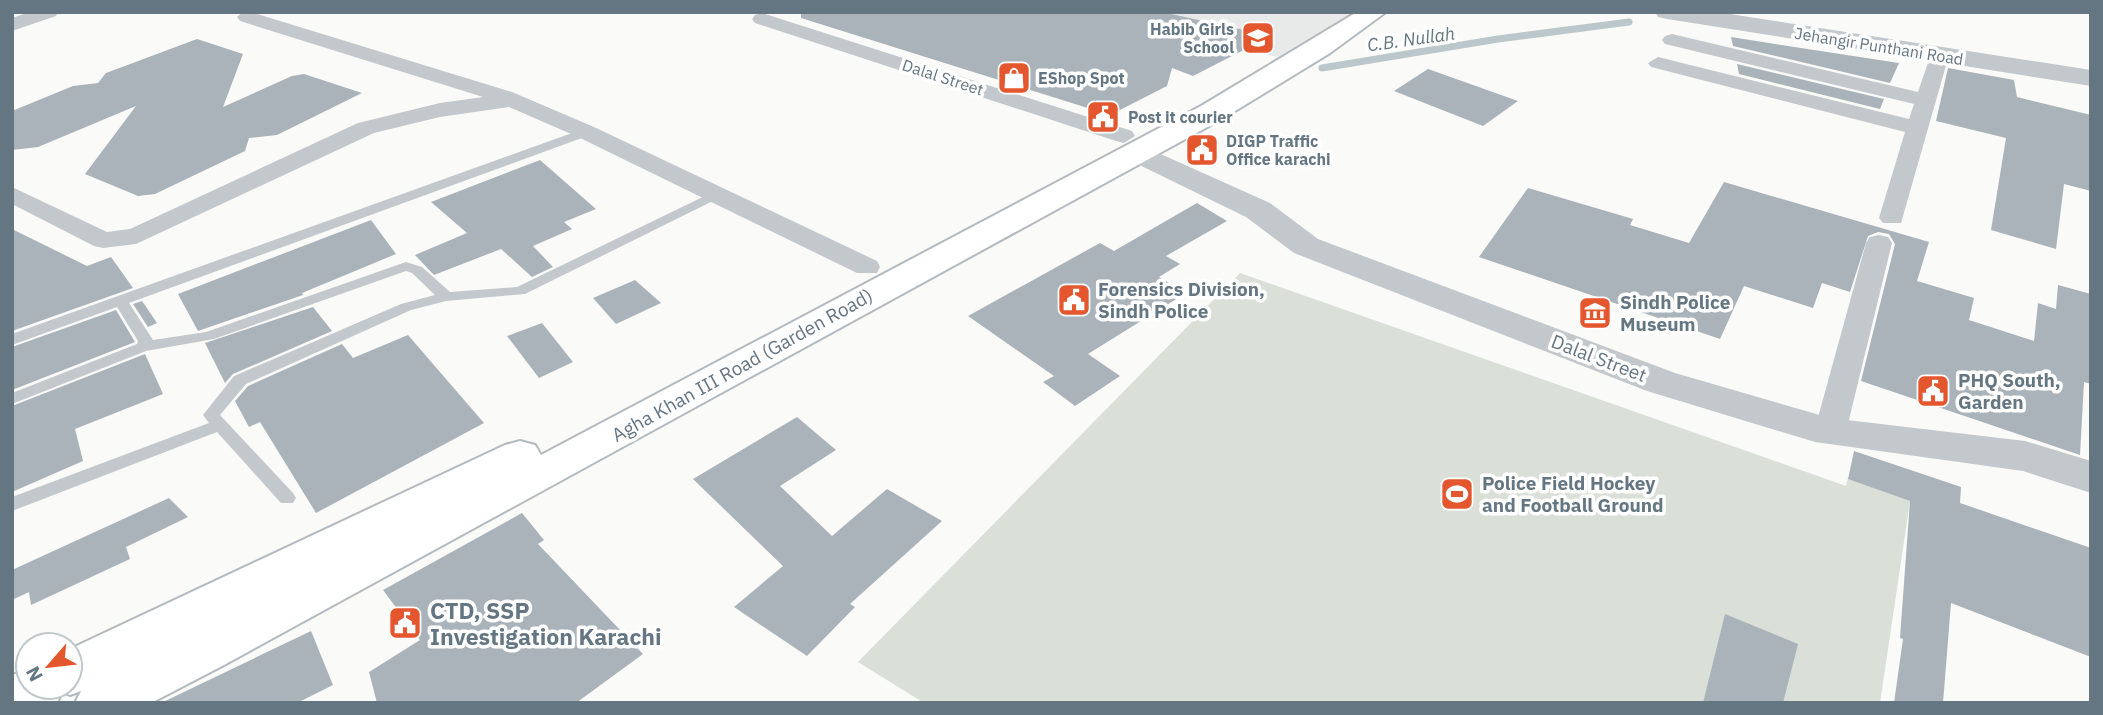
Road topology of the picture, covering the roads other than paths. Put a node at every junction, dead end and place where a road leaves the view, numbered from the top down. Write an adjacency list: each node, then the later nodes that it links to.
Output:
1 (49, 12): 7 (street)
2 (1344, 12): 16 (main road, Agha Khan III Road (Garden Road))
3 (1374, 12): 16 (main road, Agha Khan III Road (Garden Road))
4 (1667, 12): 9 (street, Jehangir Punthani Road)
5 (247, 17): 12 (street)
6 (762, 19): 16 (street, Dalal Street)
7 (12, 25)
8 (1672, 40): 13 (street)
9 (1939, 55): 11 (street, Jehangir Punthani Road); 13 (street)
10 (1658, 63): 14 (street)
11 (2091, 78)
12 (511, 100): 15 (street); 17 (street)
13 (1926, 100): 14 (street)
14 (1918, 128): 19 (street)
15 (586, 132): 18 (street); 23 (lane)
16 (1130, 144): 21 (main road, Agha Khan III Road (Garden Road)); 28 (street, Dalal Street); 33 (main road, Agha Khan III Road (Garden Road))
17 (12, 194)
18 (718, 195): 21 (street); 22 (lane)
19 (1892, 218)
20 (1879, 243): 28 (street)
21 (867, 267): 32 (main road, Agha Khan III Road (Garden Road))
22 (446, 297): 25 (lane); 27 (lane)
23 (120, 300): 24 (lane); 25 (lane)
24 (12, 340)
25 (143, 347): 26 (lane)
26 (12, 399)
27 (220, 425): 30 (lane); 31 (lane)
28 (1830, 432): 29 (street, Dalal Street)
29 (2091, 477)
30 (286, 498)
31 (12, 504)
32 (84, 666)
33 (101, 703)

